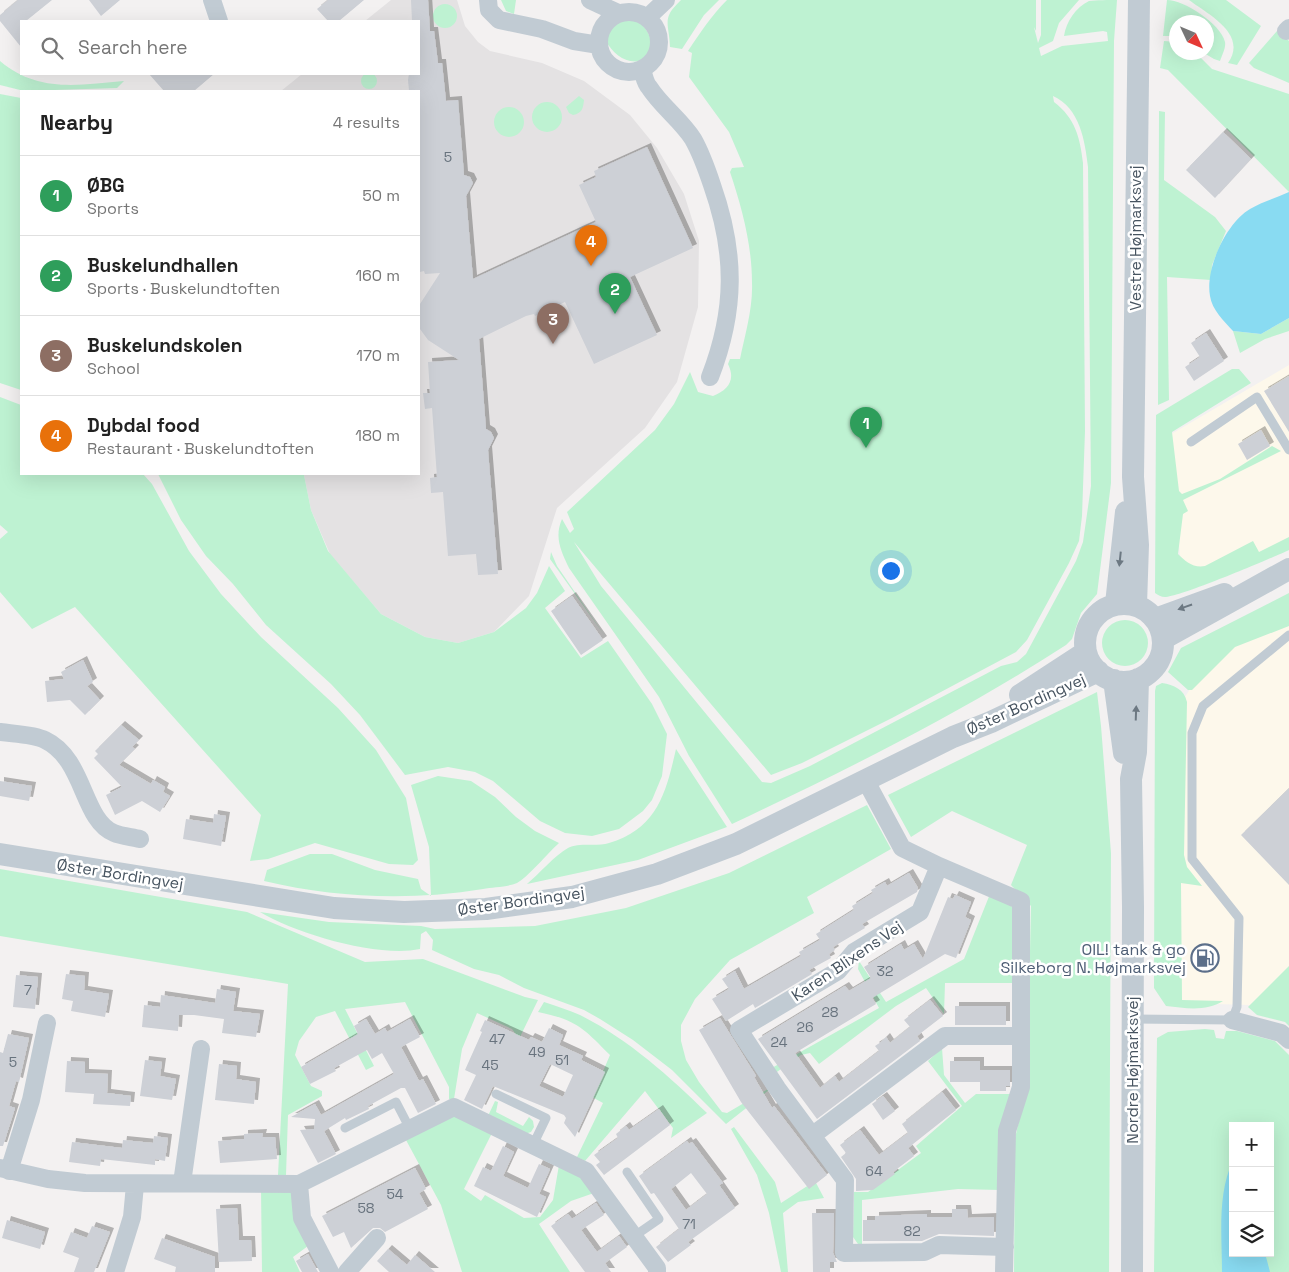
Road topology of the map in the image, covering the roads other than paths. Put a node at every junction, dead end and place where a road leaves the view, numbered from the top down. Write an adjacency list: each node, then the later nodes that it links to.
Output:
1 (212, 0): 8 (street)
2 (488, 0): 9 (street)
3 (590, 0): 6 (street)
4 (666, 0): 7 (street)
5 (1139, 0): 15 (street, Vestre Højmarksvej)
6 (618, 14): 7 (street); 9 (street)
7 (647, 18): 10 (street)
8 (218, 20)
9 (599, 45): 10 (street)
10 (642, 70): 11 (street)
11 (710, 377)
12 (1191, 442): 13 (lane)
13 (1289, 450)
14 (1289, 569): 16 (street)
15 (1126, 605): 16 (street); 18 (street)
16 (1159, 629): 20 (street)
17 (1289, 635): 29 (lane)
18 (1086, 652): 19 (street); 22 (street, Øster Bordingvej)
19 (1106, 676): 20 (street); 22 (street, Øster Bordingvej); 23 (street, Nordre Højmarksvej)
20 (1138, 679): 23 (street, Nordre Højmarksvej, one-way to 20)
21 (0, 732): 25 (street)
22 (953, 737): 24 (street, Øster Bordingvej)
23 (1131, 779): 28 (street, Nordre Højmarksvej)
24 (866, 781): 26 (street, Øster Bordingvej); 27 (street)
25 (140, 839)
26 (0, 854)
27 (939, 866): 31 (street); 37 (street, Karen Blixens Vej)
28 (1133, 1019): 29 (lane); 52 (street, Nordre Højmarksvej)
29 (1232, 1020): 32 (street)
30 (47, 1023): 39 (street)
31 (1020, 1036): 37 (street); 46 (street)
32 (1289, 1040)
33 (201, 1048): 41 (street)
34 (496, 1094): 38 (lane)
35 (346, 1128): 36 (lane)
36 (410, 1129): 38 (street); 42 (street)
37 (813, 1135): 46 (street, Karen Blixens Vej)
38 (533, 1144): 44 (street)
39 (4, 1169): 43 (street)
40 (627, 1172): 44 (lane)
41 (182, 1183): 42 (street); 43 (street)
42 (299, 1184): 48 (street)
43 (135, 1185): 47 (street)
44 (633, 1237): 50 (street)
45 (377, 1238): 49 (street)
46 (1005, 1247): 51 (street)
47 (115, 1272)
48 (330, 1272)
49 (347, 1272)
50 (657, 1272)
51 (1004, 1272)
52 (1132, 1272)

